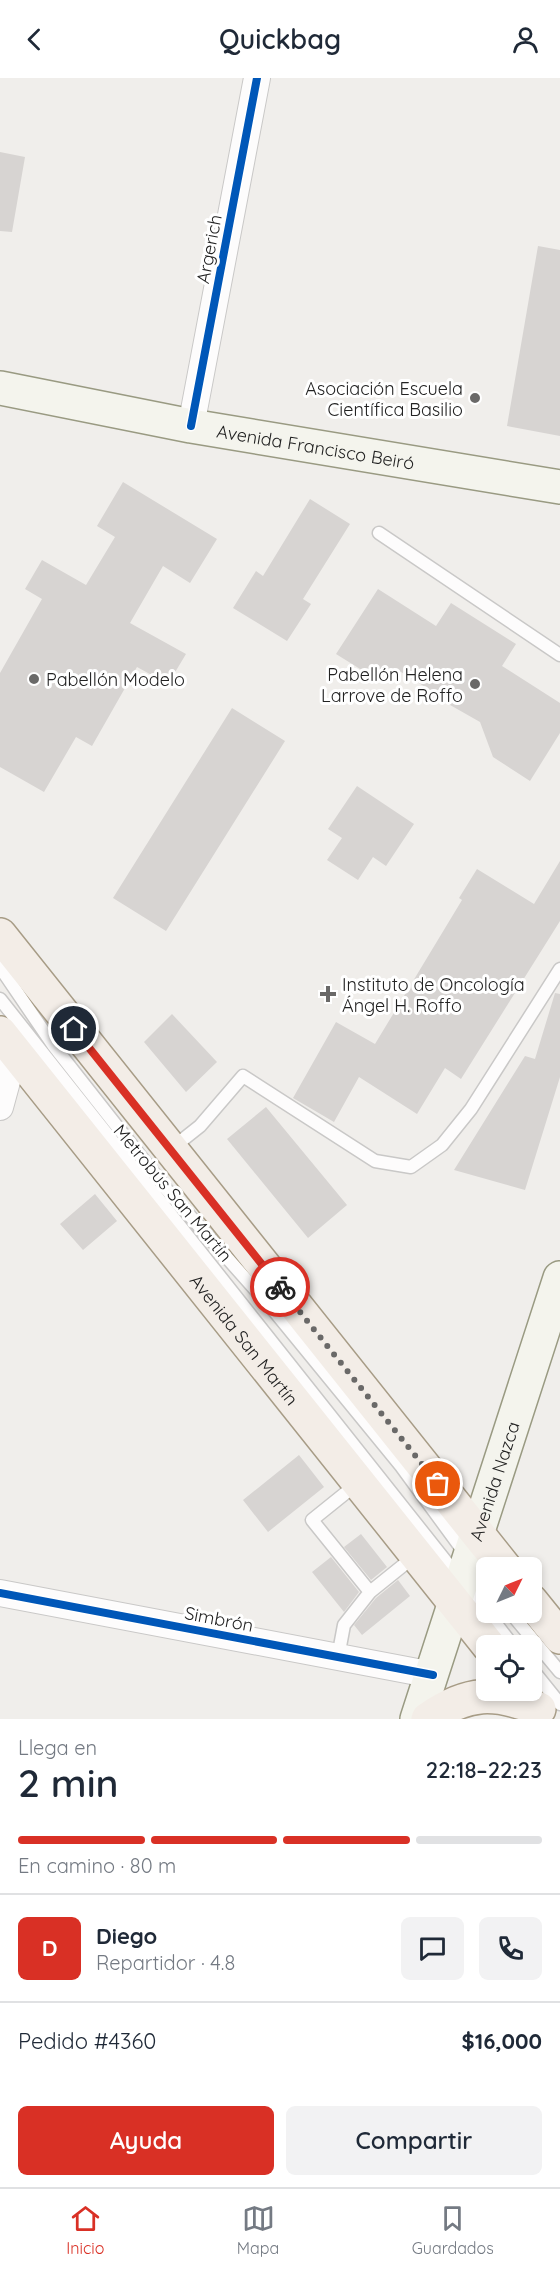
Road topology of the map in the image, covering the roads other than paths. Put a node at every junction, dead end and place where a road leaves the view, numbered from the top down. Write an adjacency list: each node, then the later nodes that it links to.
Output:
1 (256, 78): 3 (street, Argerich)
2 (0, 388): 3 (main road, Avenida Francisco Beiró)
3 (191, 426): 4 (main road, Avenida Francisco Beiró)
4 (560, 487)
5 (379, 533): 6 (lane)
6 (560, 655)
7 (3, 954): 12 (main road, Avenida San Martín); 16 (lane, Metrobús San Martín)
8 (560, 969): 12 (lane)
9 (0, 999): 16 (lane, Metrobús San Martín)
10 (7, 1043): 11 (street); 14 (main road, Avenida San Martín)
11 (0, 1107)
12 (171, 1149): 16 (main road, Avenida San Martín)
13 (560, 1278): 16 (main road, Avenida Nazca)
14 (359, 1482): 15 (main road, Avenida San Martín); 17 (lane)
15 (417, 1554): 16 (main road, Avenida San Martín); 17 (lane)
16 (475, 1584): 21 (main road, Avenida San Martín); 22 (lane, Metrobús San Martín); 26 (main road, Avenida Nazca)
17 (370, 1592): 24 (lane)
18 (0, 1593): 24 (street, Simbrón)
19 (542, 1615): 23 (main road)
20 (519, 1623): 25 (lane)
21 (487, 1635)
22 (506, 1635)
23 (560, 1637)
24 (338, 1657): 26 (street, Simbrón)
25 (560, 1672)
26 (433, 1675): 28 (main road, Avenida Nazca)
27 (542, 1706): 29 (main road)
28 (417, 1719)
29 (428, 1719)

